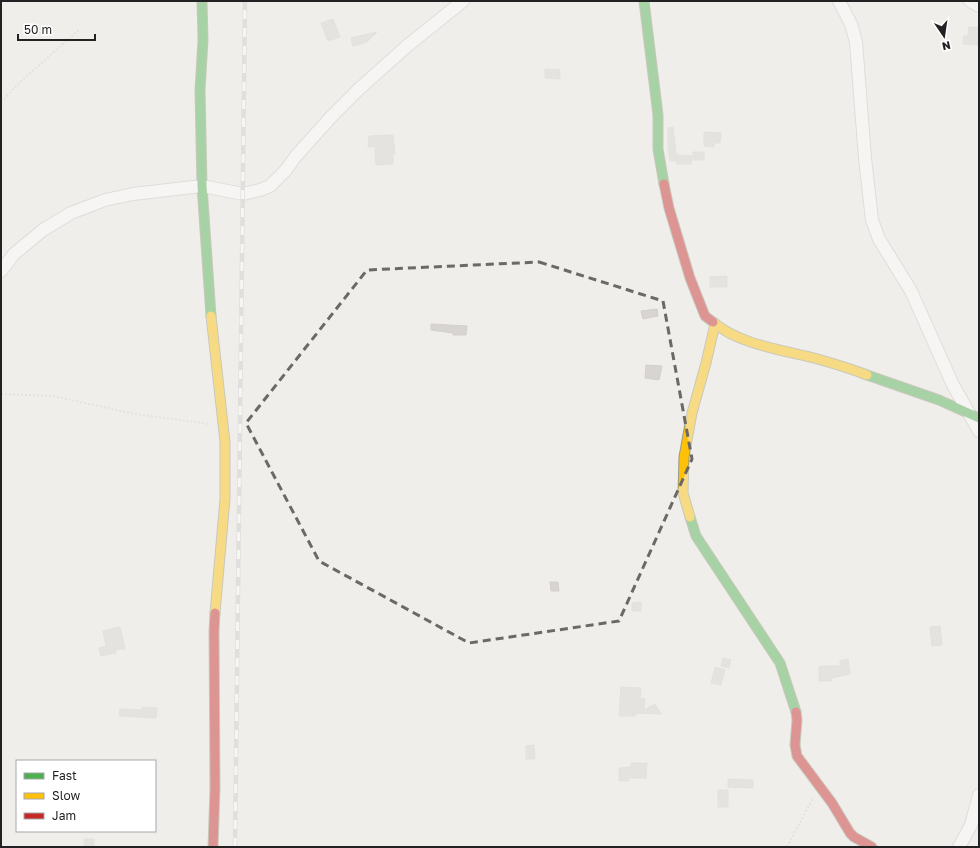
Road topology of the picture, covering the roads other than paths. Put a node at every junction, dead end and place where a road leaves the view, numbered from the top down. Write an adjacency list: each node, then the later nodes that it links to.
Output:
1 (202, 1): 7 (street)
2 (463, 1): 7 (street)
3 (644, 1): 9 (street)
4 (839, 1): 10 (street)
5 (970, 1): 6 (street)
6 (979, 6)
7 (202, 186): 8 (street); 14 (street)
8 (1, 271)
9 (715, 324): 10 (street); 15 (street)
10 (968, 412): 11 (street); 12 (street)
11 (979, 418)
12 (979, 431)
13 (979, 795): 16 (street)
14 (213, 847)
15 (872, 847)
16 (959, 847)

